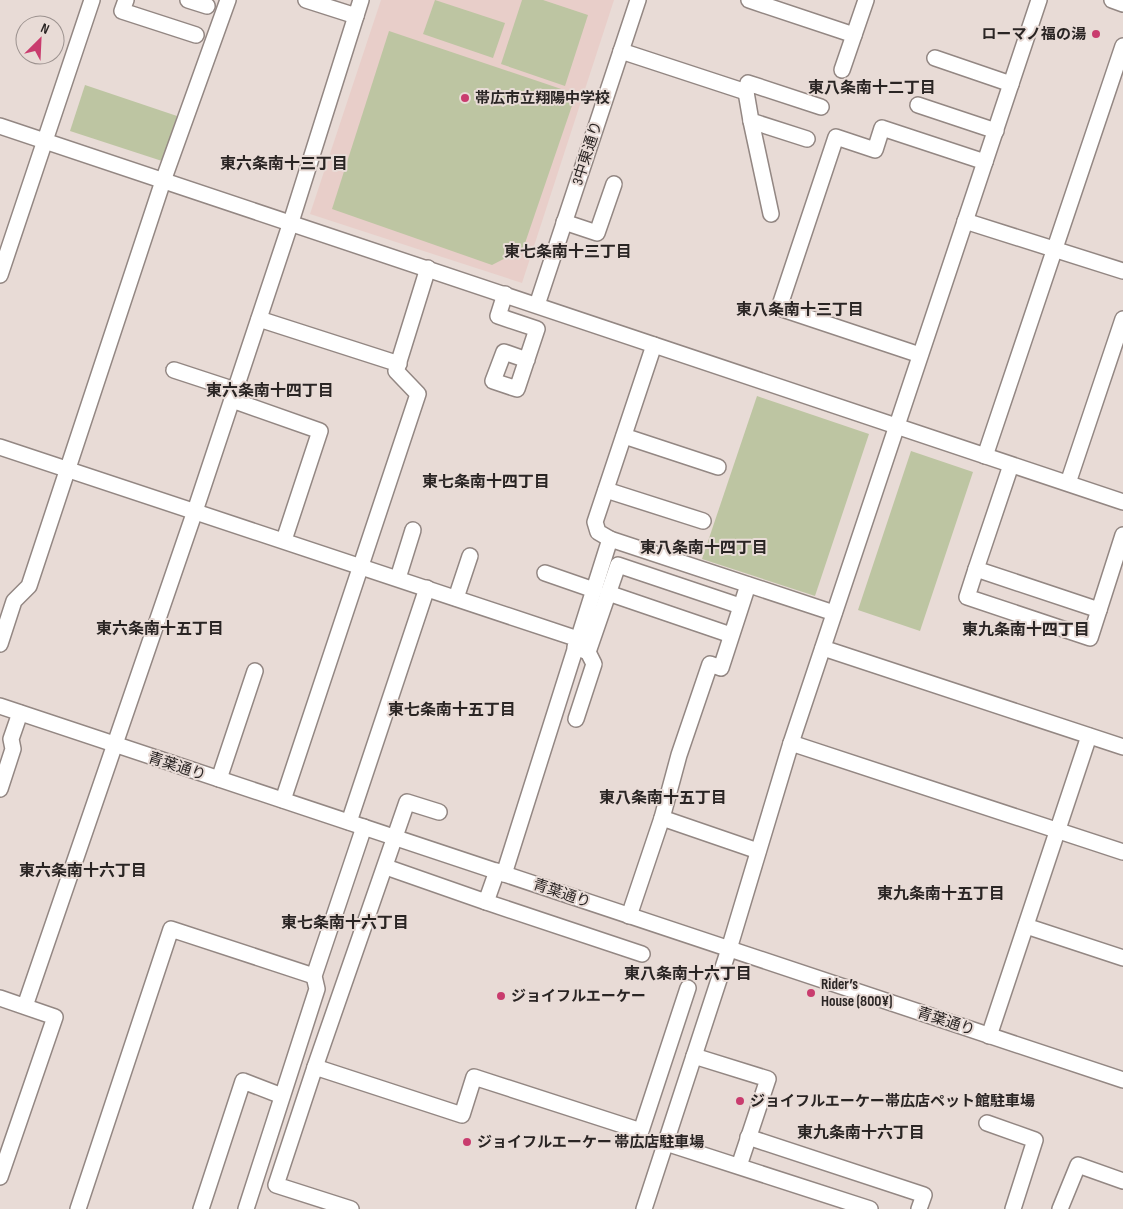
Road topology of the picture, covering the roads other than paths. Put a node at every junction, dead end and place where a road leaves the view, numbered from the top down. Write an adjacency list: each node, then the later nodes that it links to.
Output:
1 (92, 0): 29 (street)
2 (126, 0): 15 (street)
3 (189, 0): 13 (street)
4 (228, 0): 31 (street)
5 (306, 0): 14 (street)
6 (362, 0): 14 (street)
7 (638, 0): 18 (street, 3中東通り)
8 (749, 0): 16 (street)
9 (866, 0): 16 (street)
10 (1039, 0): 21 (street)
11 (1112, 0): 12 (street)
12 (1123, 4)
13 (207, 6)
14 (356, 16): 35 (street)
15 (196, 35)
16 (854, 35): 20 (street)
17 (1123, 46): 37 (street)
18 (621, 51): 22 (street); 36 (street, 3中東通り)
19 (935, 58): 21 (street)
20 (842, 70)
21 (1011, 84): 27 (street)
22 (746, 92): 24 (street); 25 (street)
23 (918, 105): 27 (street)
24 (821, 106)
25 (751, 121): 28 (street); 33 (street)
26 (0, 126): 29 (street)
27 (996, 131): 30 (street)
28 (807, 139)
29 (45, 141): 31 (street); 40 (street)
30 (985, 162): 34 (street); 46 (street)
31 (164, 181): 35 (street); 57 (street)
32 (614, 184): 36 (street)
33 (771, 214)
34 (965, 221): 37 (street); 46 (street)
35 (291, 222): 38 (street); 44 (street)
36 (564, 222): 42 (street, 3中東通り)
37 (1055, 249): 39 (street); 54 (street)
38 (428, 268): 41 (street); 48 (street)
39 (1123, 271)
40 (0, 275)
41 (505, 294): 42 (street); 47 (street)
42 (537, 305): 45 (street)
43 (1123, 319): 58 (street)
44 (258, 320): 48 (street); 50 (street)
45 (654, 345): 51 (street); 52 (street)
46 (920, 355): 51 (street)
47 (527, 360)
48 (398, 364): 68 (street)
49 (174, 370): 50 (street)
50 (233, 395): 61 (street); 66 (street)
51 (897, 425): 54 (street); 78 (street)
52 (624, 436): 56 (street); 59 (street)
53 (0, 446): 57 (street)
54 (985, 456): 55 (street)
55 (1011, 465): 58 (street); 69 (street)
56 (718, 467)
57 (68, 468): 61 (street); 80 (street)
58 (1068, 483): 60 (street)
59 (606, 490): 62 (street); 65 (street)
60 (1123, 502)
61 (195, 511): 66 (street); 89 (street)
62 (703, 521)
63 (414, 530): 71 (street)
64 (1123, 535): 77 (street)
65 (610, 539): 72 (street); 74 (street)
66 (284, 540): 68 (street)
67 (470, 556): 75 (street)
68 (361, 565): 71 (street); 93 (street)
69 (976, 569): 77 (street); 77 (street)
70 (545, 573): 74 (street)
71 (398, 578): 73 (street)
72 (748, 585): 76 (street); 78 (street)
73 (427, 588): 75 (street); 96 (street)
74 (601, 592): 76 (street); 79 (street); 81 (street)
75 (456, 598): 81 (street)
76 (740, 606): 79 (street)
77 (1099, 610)
78 (834, 613): 82 (street)
79 (731, 635): 95 (street)
80 (0, 644)
81 (580, 646): 86 (street); 103 (street)
82 (823, 648): 87 (street); 88 (street)
83 (255, 671): 91 (street)
84 (0, 706): 85 (street, 青葉通り)
85 (20, 713): 89 (street, 青葉通り); 92 (street)
86 (576, 719)
87 (1089, 736): 90 (street); 98 (street)
88 (791, 743): 98 (street); 100 (street)
89 (115, 745): 91 (street, 青葉通り); 113 (street)
90 (1123, 747)
91 (219, 779): 93 (street, 青葉通り)
92 (0, 789)
93 (283, 800): 96 (street, 青葉通り)
94 (439, 812): 99 (street)
95 (662, 818): 100 (street); 105 (street)
96 (349, 822): 97 (street, 青葉通り)
97 (364, 826): 99 (street, 青葉通り); 110 (street)
98 (1058, 832): 101 (street); 106 (street)
99 (396, 837): 102 (street); 103 (street, 青葉通り)
100 (758, 851): 107 (street)
101 (1123, 852)
102 (386, 867): 104 (street); 116 (street)
103 (500, 872): 104 (street); 105 (street, 青葉通り)
104 (486, 902): 108 (street)
105 (629, 916): 107 (street, 青葉通り)
106 (1026, 926): 109 (street); 114 (street)
107 (729, 950): 114 (street, 青葉通り); 115 (street)
108 (642, 954)
109 (1123, 958)
110 (314, 976): 118 (street); 125 (street)
111 (688, 988): 116 (street)
112 (0, 998): 113 (street)
113 (24, 1006): 123 (street)
114 (989, 1036): 117 (street, 青葉通り)
115 (694, 1056): 120 (street); 121 (street)
116 (315, 1067): 128 (street)
117 (1123, 1080)
118 (282, 1096): 126 (street); 127 (street)
119 (986, 1123): 132 (street)
120 (748, 1137): 122 (street); 131 (street)
121 (666, 1143): 122 (street); 129 (street)
122 (739, 1166): 130 (street)
123 (0, 1177)
124 (1123, 1181): 133 (street)
125 (78, 1209)
126 (201, 1209)
127 (246, 1209)
128 (351, 1209)
129 (644, 1209)
130 (870, 1209)
131 (919, 1209)
132 (1013, 1209)
133 (1060, 1209)

